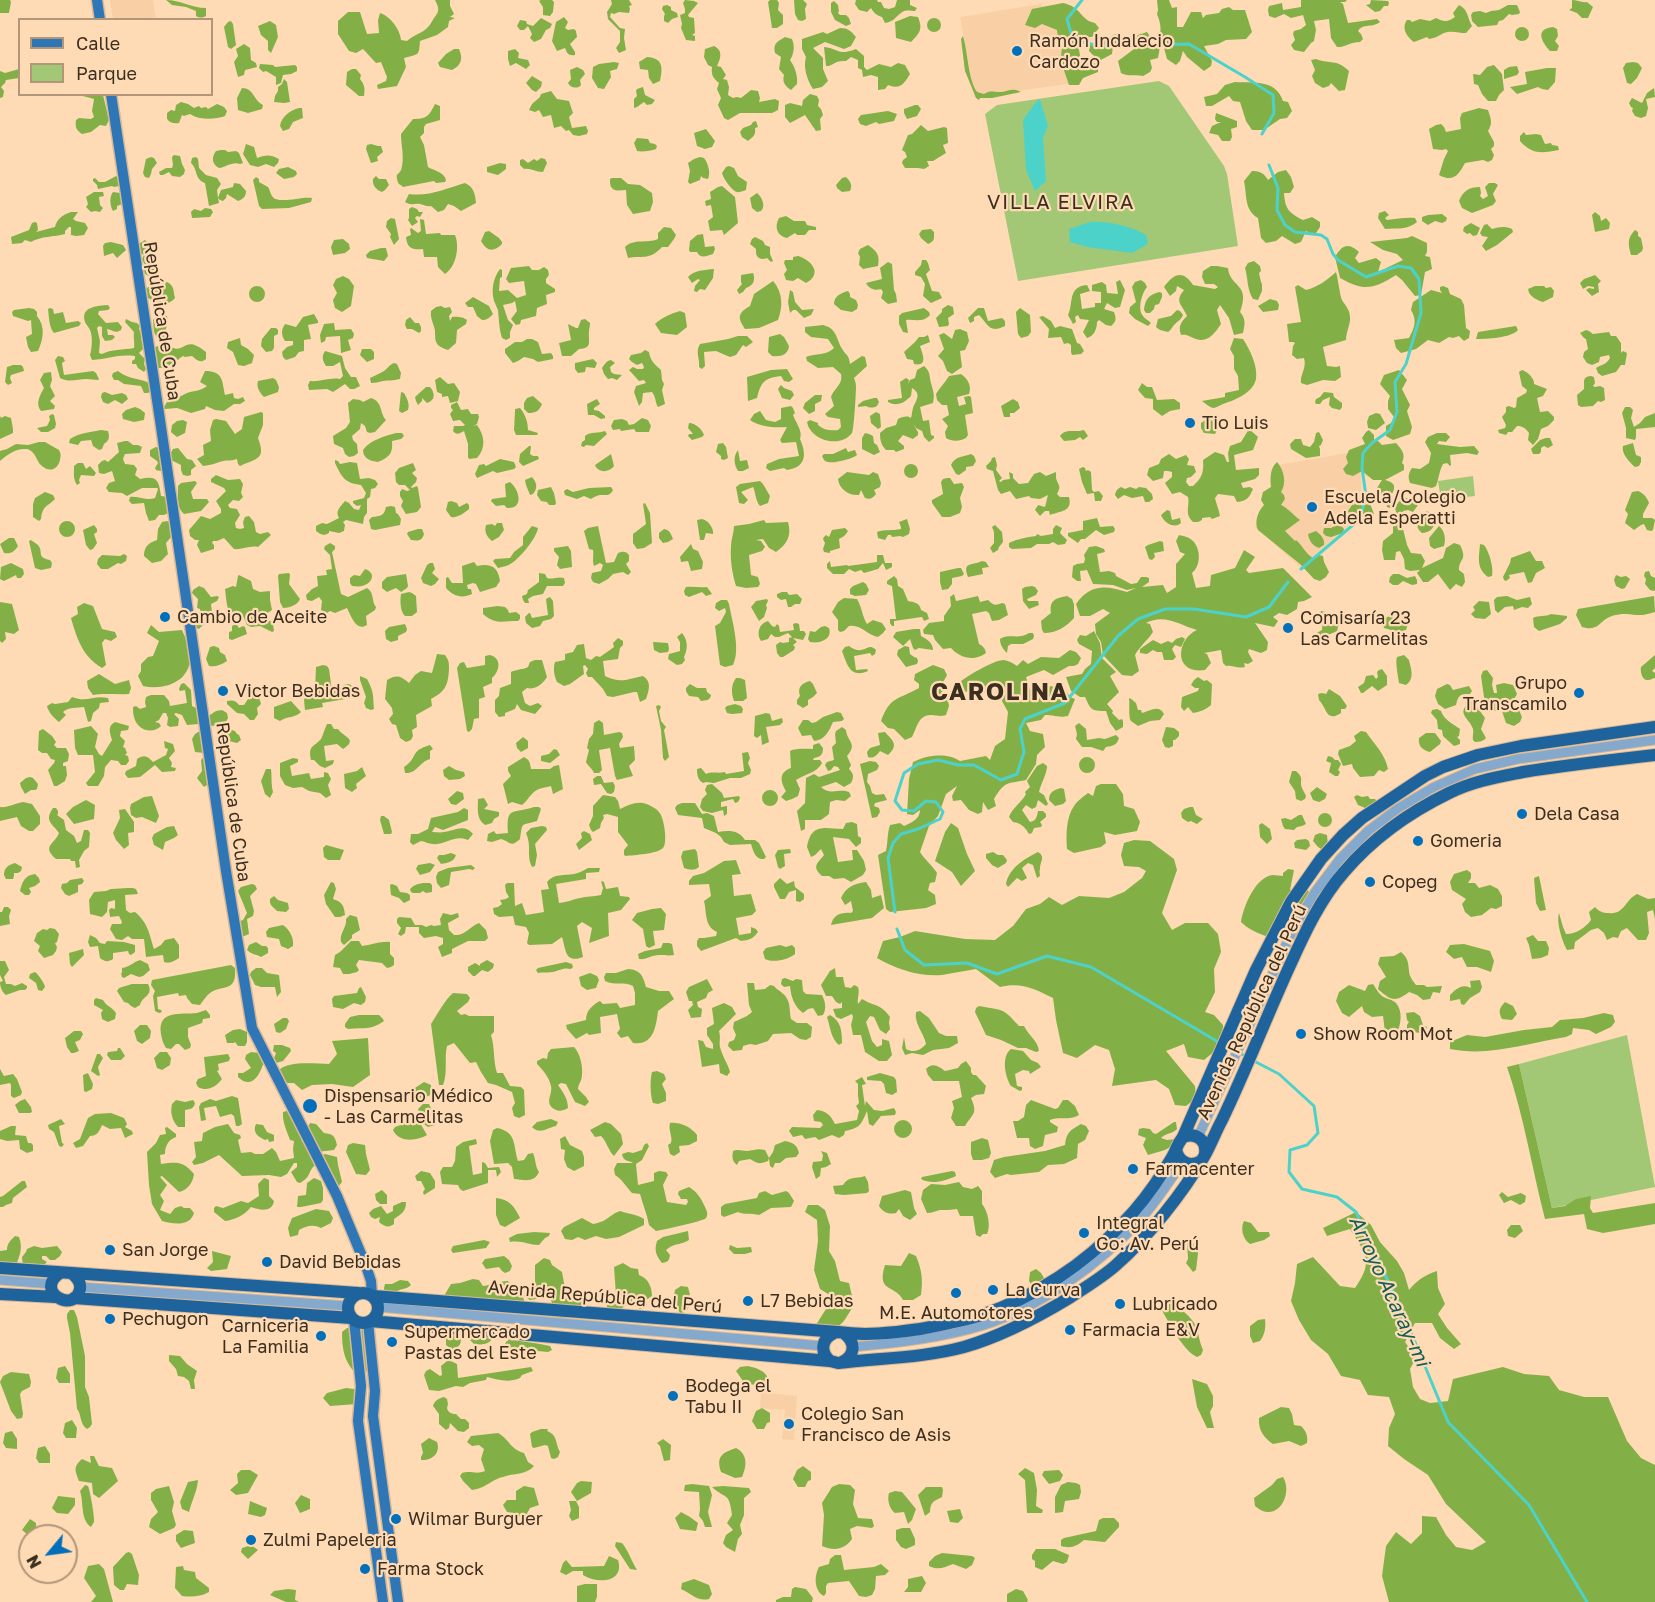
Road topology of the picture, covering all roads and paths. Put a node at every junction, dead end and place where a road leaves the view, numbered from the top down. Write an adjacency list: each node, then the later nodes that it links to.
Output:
1 (97, 0): 2 (main road)
2 (100, 18)
3 (111, 96): 19 (main road, República de Cuba)
4 (1655, 727): 7 (highway, Avenida República del Perú)
5 (1655, 740): 8 (street)
6 (1655, 754): 10 (highway, Avenida República del Perú)
7 (1183, 1137): 8 (highway); 9 (highway)
8 (1198, 1137): 10 (highway)
9 (1176, 1149): 11 (highway); 22 (highway, Avenida República del Perú)
10 (1203, 1157): 11 (highway); 25 (highway, Avenida República del Perú)
11 (1183, 1162): 24 (street)
12 (0, 1268): 13 (highway, Avenida República del Perú)
13 (65, 1273): 15 (highway); 16 (highway); 19 (highway, Avenida República del Perú)
14 (0, 1280): 15 (street)
15 (51, 1284): 18 (highway)
16 (77, 1292): 18 (highway); 20 (highway)
17 (0, 1294): 18 (highway)
18 (56, 1297)
19 (368, 1297): 20 (highway); 21 (highway); 22 (highway, Avenida República del Perú); 23 (street)
20 (351, 1314): 21 (highway, Avenida República del Perú); 26 (main road)
21 (369, 1321): 25 (highway, Avenida República del Perú); 27 (main road)
22 (839, 1334): 23 (highway); 24 (highway)
23 (823, 1346): 25 (highway)
24 (853, 1347): 25 (highway)
25 (836, 1362)
26 (383, 1602)
27 (398, 1602)

